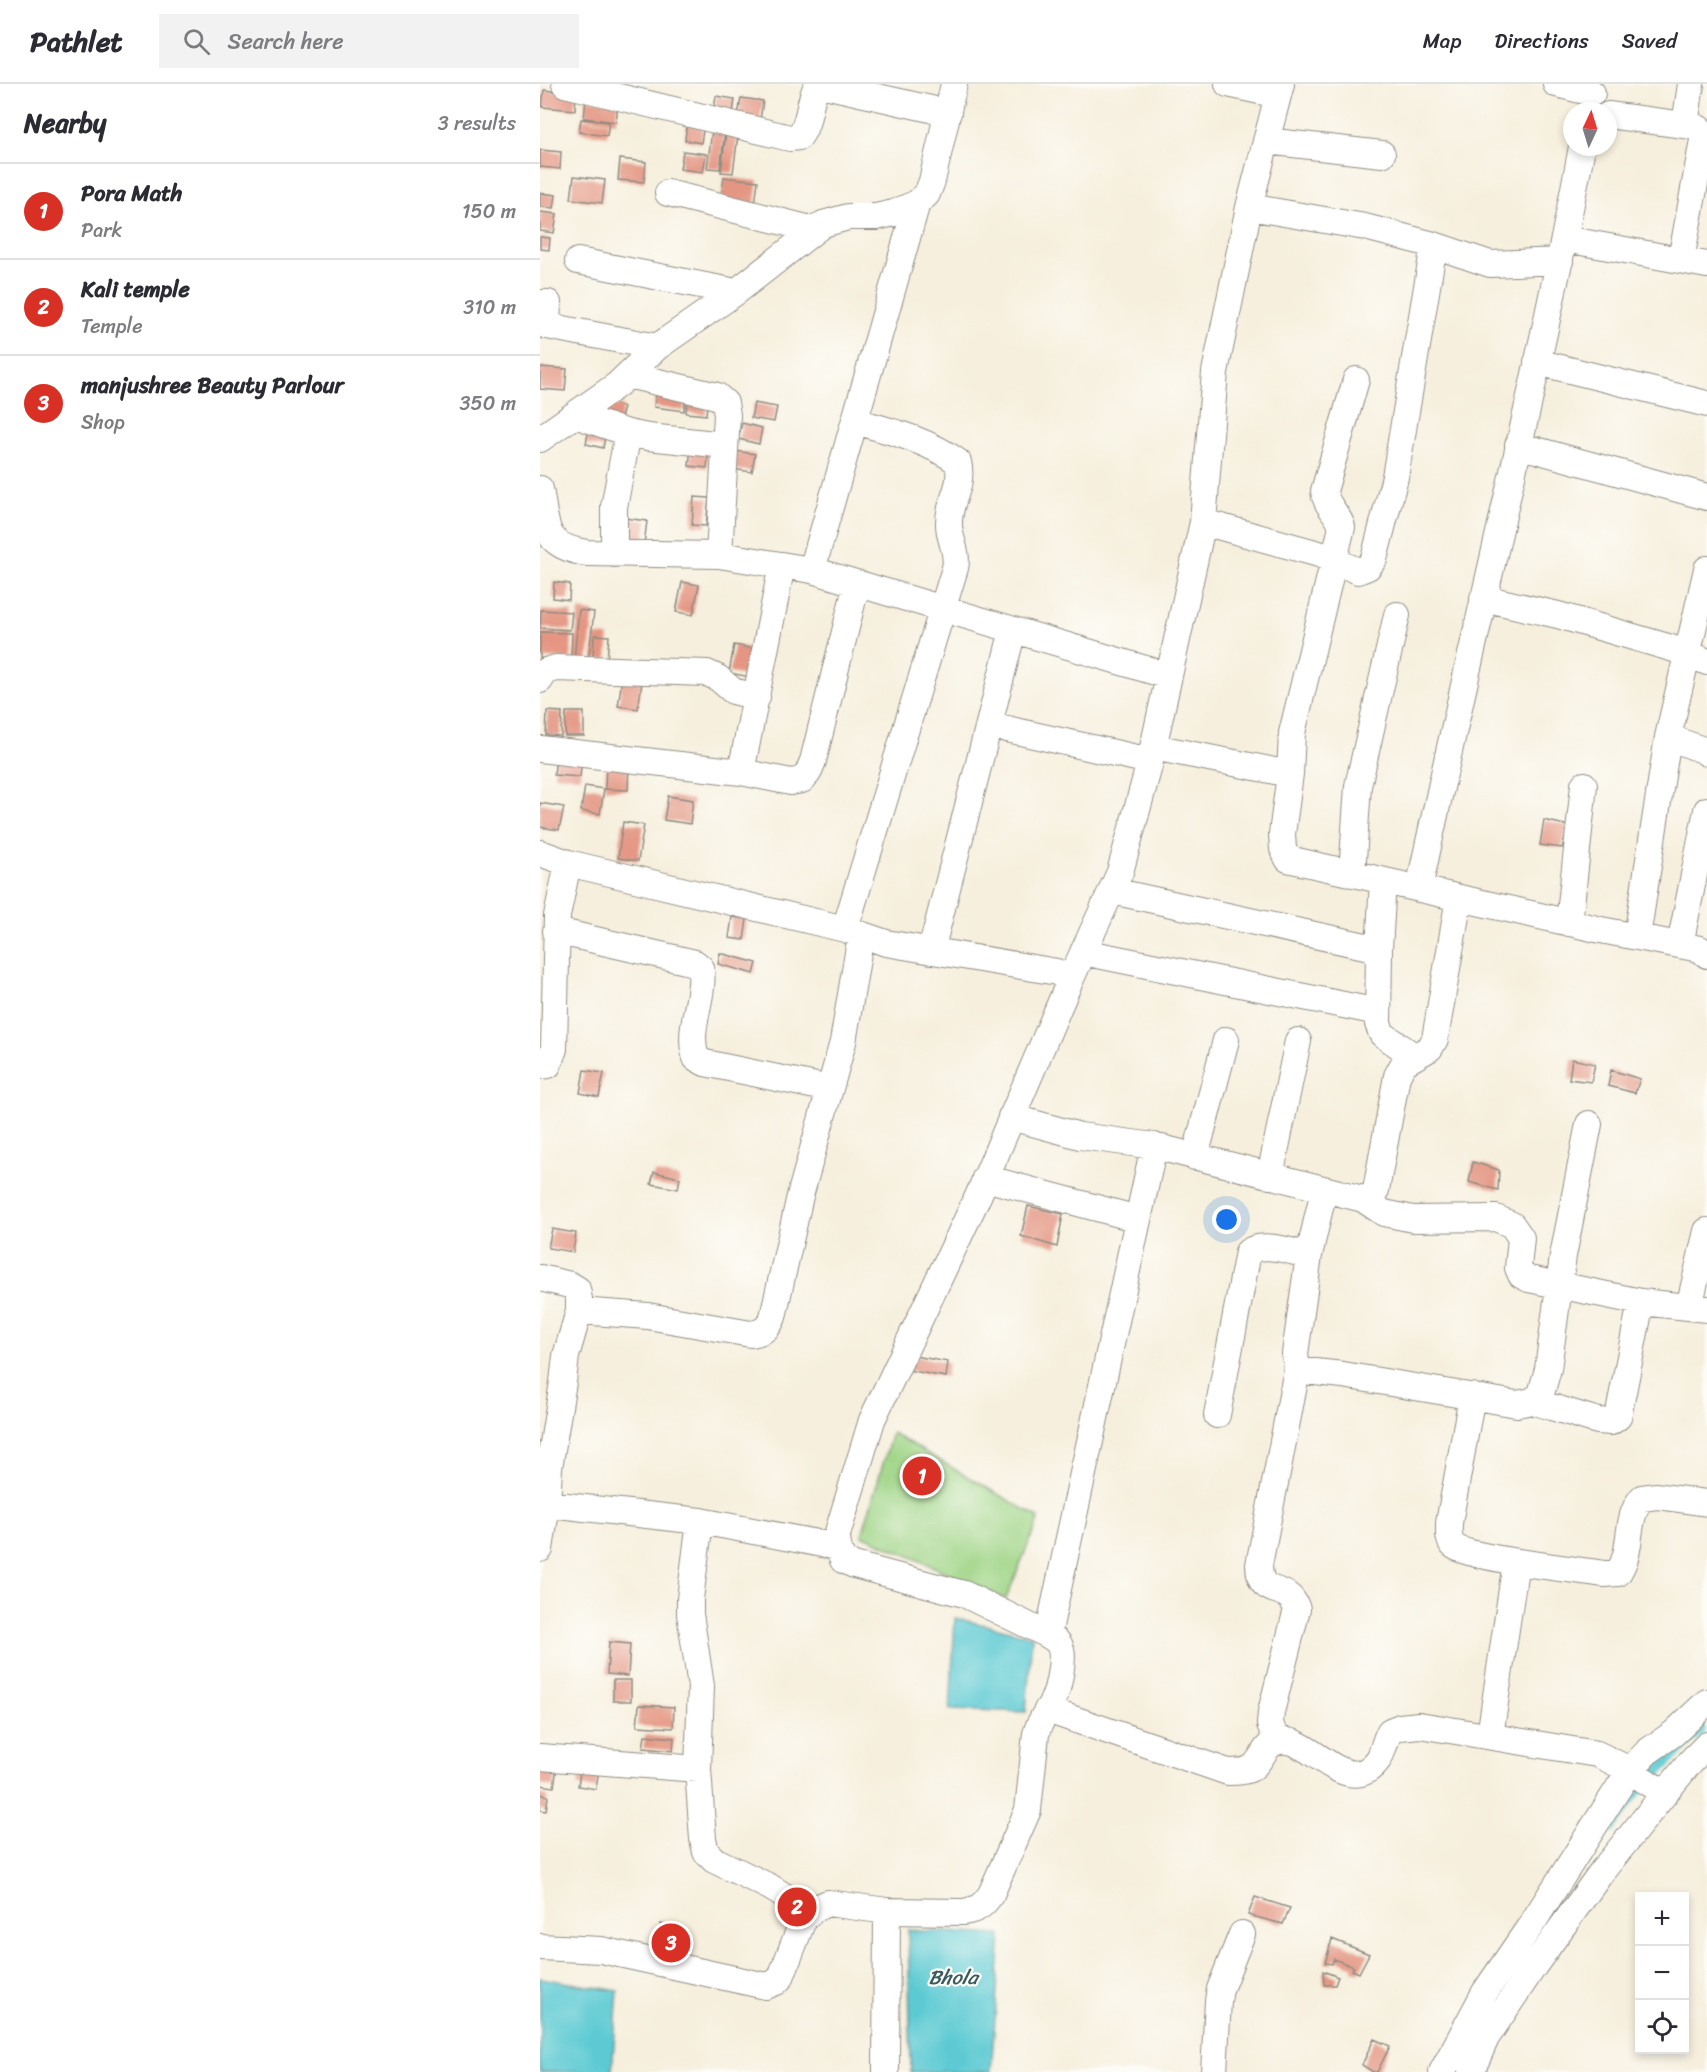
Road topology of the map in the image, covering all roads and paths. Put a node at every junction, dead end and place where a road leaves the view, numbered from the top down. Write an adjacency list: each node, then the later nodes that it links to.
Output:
1 (565, 84): 8 (street)
2 (954, 84): 8 (street)
3 (1228, 84): 6 (street)
4 (1556, 84): 7 (street)
5 (1691, 84): 10 (street)
6 (1279, 90): 11 (street)
7 (1591, 96)
8 (948, 113): 15 (street)
9 (1617, 116): 10 (street)
10 (1685, 125): 20 (street)
11 (1266, 141): 12 (street); 16 (street)
12 (1382, 154)
13 (1580, 156): 19 (street)
14 (668, 193): 17 (street)
15 (917, 203): 17 (street); 31 (street)
16 (1249, 207): 18 (street); 38 (street)
17 (815, 230): 23 (street)
18 (1434, 245): 19 (street); 41 (street)
19 (1562, 250): 20 (street); 26 (street)
20 (1681, 260): 22 (street)
21 (578, 261): 23 (street)
22 (1707, 265)
23 (736, 291): 25 (street)
24 (540, 303): 25 (street)
25 (657, 347): 27 (street)
26 (1537, 362): 29 (street); 35 (street)
27 (628, 375): 30 (street); 34 (street)
28 (1356, 380): 41 (street)
29 (1707, 404)
30 (575, 415): 32 (street); 33 (street)
31 (855, 421): 44 (street); 47 (street)
32 (628, 433): 34 (street); 39 (street)
33 (540, 439)
34 (725, 445): 40 (street)
35 (1518, 445): 37 (street); 46 (street)
36 (540, 489): 39 (street)
37 (1707, 497)
38 (1203, 522): 41 (street); 51 (street)
39 (614, 554): 40 (street)
40 (718, 555): 42 (street)
41 (1335, 560): 60 (street)
42 (782, 565): 44 (street); 53 (street)
43 (1707, 569): 50 (street)
44 (812, 570): 45 (street)
45 (857, 583): 47 (street); 59 (street)
46 (1483, 598): 50 (street); 67 (street)
47 (942, 609): 49 (street); 72 (street)
48 (1397, 615): 65 (street)
49 (1013, 630): 51 (street); 54 (street)
50 (1698, 658): 55 (street)
51 (1169, 676): 58 (street)
52 (540, 680): 53 (street)
53 (757, 697): 59 (street)
54 (988, 725): 58 (street); 76 (street)
55 (1668, 737): 57 (street); 73 (street)
56 (540, 749): 59 (street)
57 (1707, 753)
58 (1151, 754): 60 (street); 68 (street)
59 (741, 772)
60 (1290, 774): 65 (street)
61 (1584, 785): 70 (street)
62 (1707, 810): 74 (street)
63 (540, 853): 64 (street)
64 (568, 863): 71 (street); 72 (street)
65 (1352, 874): 66 (street)
66 (1383, 881): 67 (street); 75 (street)
67 (1419, 889): 69 (street)
68 (1112, 891): 75 (street); 77 (street)
69 (1459, 898): 70 (street); 83 (street)
70 (1569, 923): 73 (street)
71 (556, 931): 84 (street); 85 (street)
72 (853, 932): 76 (street); 85 (street)
73 (1637, 937): 74 (street)
74 (1680, 945): 78 (street)
75 (1378, 949): 80 (street)
76 (931, 951): 79 (street)
77 (1083, 952): 79 (street); 80 (street)
78 (1707, 955)
79 (1069, 983): 86 (street)
80 (1378, 1012): 83 (street)
81 (1226, 1040): 89 (street)
82 (1298, 1041): 90 (street)
83 (1414, 1056): 93 (street)
84 (540, 1066)
85 (830, 1089): 101 (street)
86 (1011, 1117): 88 (street); 91 (street)
87 (1589, 1124): 98 (street)
88 (1154, 1146): 89 (street); 94 (street)
89 (1195, 1156): 90 (street)
90 (1270, 1176): 92 (street)
91 (985, 1178): 94 (street); 110 (street)
92 (1324, 1190): 93 (street); 96 (street)
93 (1364, 1199): 98 (street)
94 (1138, 1219): 113 (street)
95 (1707, 1231): 100 (street)
96 (1309, 1255): 102 (street); 106 (street)
97 (540, 1278): 101 (street)
98 (1558, 1284): 99 (street); 105 (street)
99 (1641, 1302): 100 (street); 105 (street)
100 (1698, 1308)
101 (579, 1311): 103 (street)
102 (1297, 1370): 104 (street); 117 (street)
103 (552, 1381): 108 (street)
104 (1472, 1396): 105 (street); 112 (street)
105 (1532, 1401)
106 (1217, 1416)
107 (1707, 1503): 112 (street)
108 (543, 1504): 109 (street); 111 (street)
109 (700, 1521): 110 (street); 120 (street)
110 (838, 1547): 113 (street)
111 (540, 1549)
112 (1516, 1562): 116 (street)
113 (1048, 1635): 115 (street)
114 (1707, 1702): 121 (street)
115 (1047, 1710): 117 (street); 122 (street)
116 (1490, 1736): 117 (street); 121 (street)
117 (1277, 1741)
118 (1707, 1745): 121 (street)
119 (540, 1757): 120 (street)
120 (698, 1769): 123 (street)
121 (1647, 1781): 128 (street); 129 (street)
122 (887, 1911): 123 (street); 126 (street)
123 (810, 1912): 125 (street)
124 (1242, 1934): 127 (street)
125 (540, 1947)
126 (886, 2072)
127 (1214, 2072)
128 (1442, 2072)
129 (1471, 2072)

